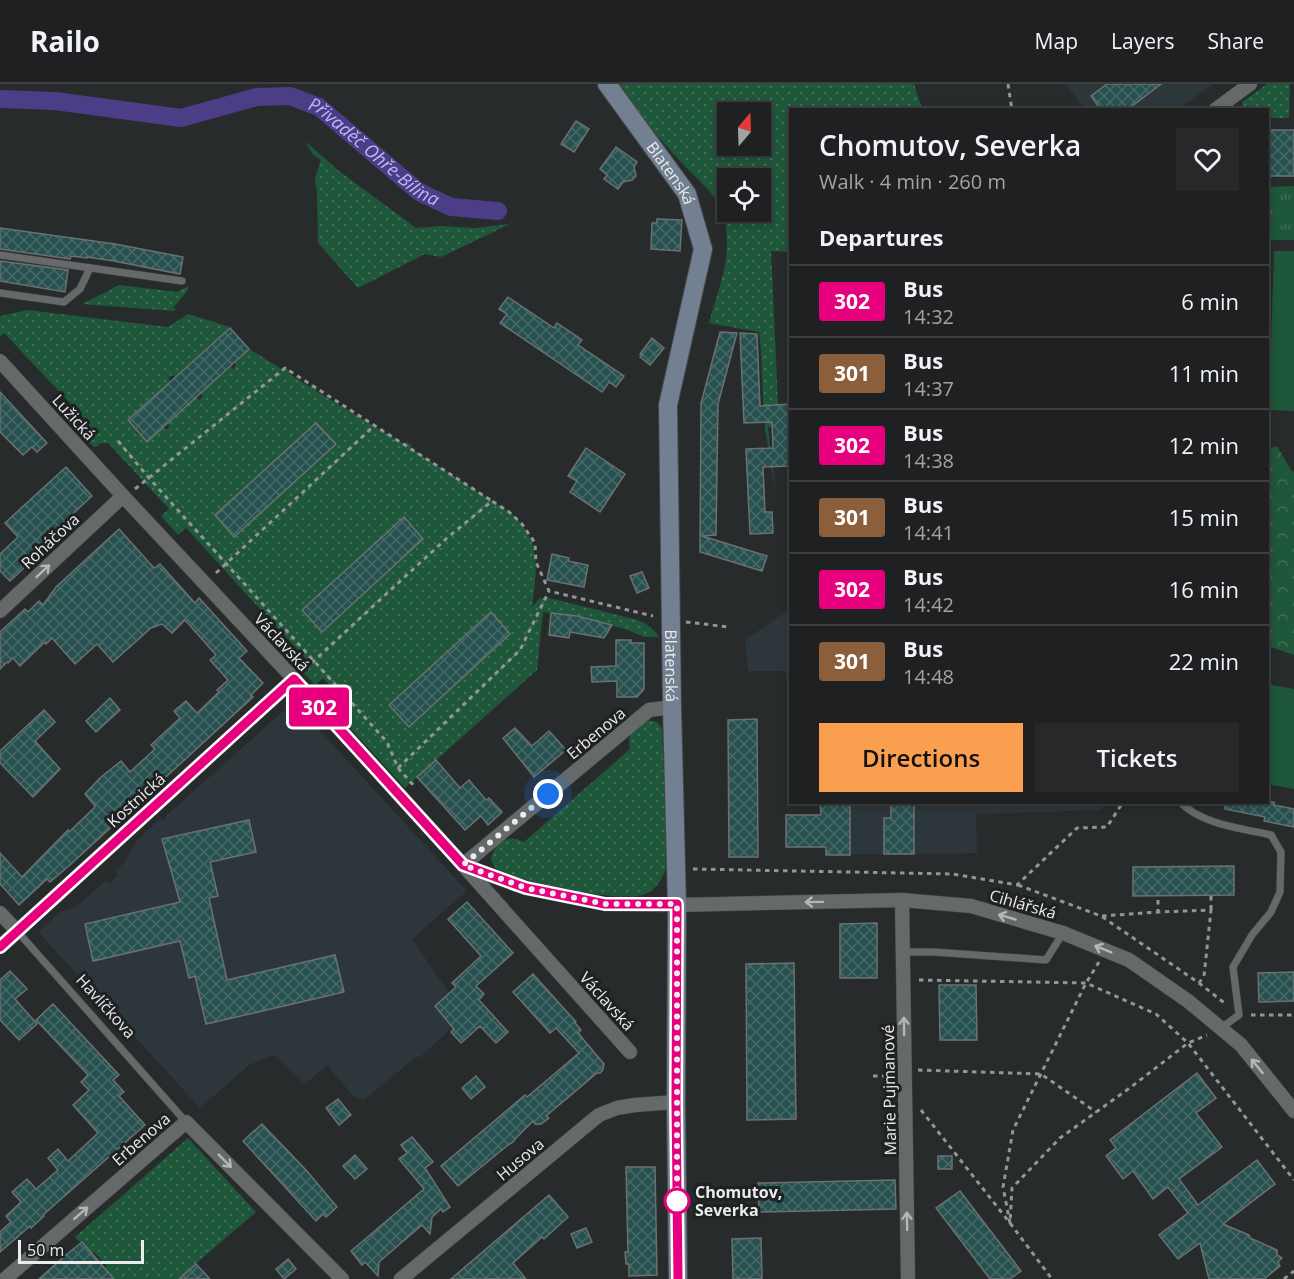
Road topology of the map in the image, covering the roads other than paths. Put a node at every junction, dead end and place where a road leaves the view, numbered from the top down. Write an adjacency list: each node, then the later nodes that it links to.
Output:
1 (607, 84): 12 (street, Blatenská)
2 (1250, 84): 3 (street)
3 (1218, 108)
4 (0, 255): 5 (lane)
5 (90, 268): 6 (lane); 7 (lane)
6 (182, 281)
7 (0, 293)
8 (0, 361): 9 (street, Lužická)
9 (124, 497): 10 (street, Roháčova, one-way to 9); 11 (street, Václavská)
10 (0, 611)
11 (294, 679): 14 (street, Václavská); 18 (street, Kostnická)
12 (672, 707): 14 (street, Erbenova); 16 (street, Blatenská)
13 (1182, 804): 22 (lane)
14 (463, 865): 16 (street, Václavská); 23 (street, Václavská)
15 (902, 900): 16 (street, Cihlářská, one-way to 16); 19 (street, Cihlářská, one-way to 15); 21 (street, Marie Pujmanové)
16 (677, 904): 24 (street, Blatenská)
17 (0, 914): 18 (street, Havlíčkova)
18 (17, 931): 20 (street, Kostnická); 26 (lane, Havlíčkova)
19 (1063, 933): 21 (lane); 22 (street, Cihlářská, one-way to 19)
20 (0, 947)
21 (902, 952): 31 (street, Marie Pujmanové, one-way to 21)
22 (1221, 1028): 25 (street, Cihlářská, one-way to 22)
23 (630, 1052)
24 (676, 1102): 29 (street, Husova); 30 (street, Blatenská)
25 (1294, 1111)
26 (186, 1122): 27 (street, Erbenova, one-way to 26); 28 (street, Erbenova, one-way to 28)
27 (5, 1279)
28 (342, 1279)
29 (401, 1279)
30 (678, 1279)
31 (908, 1279)

